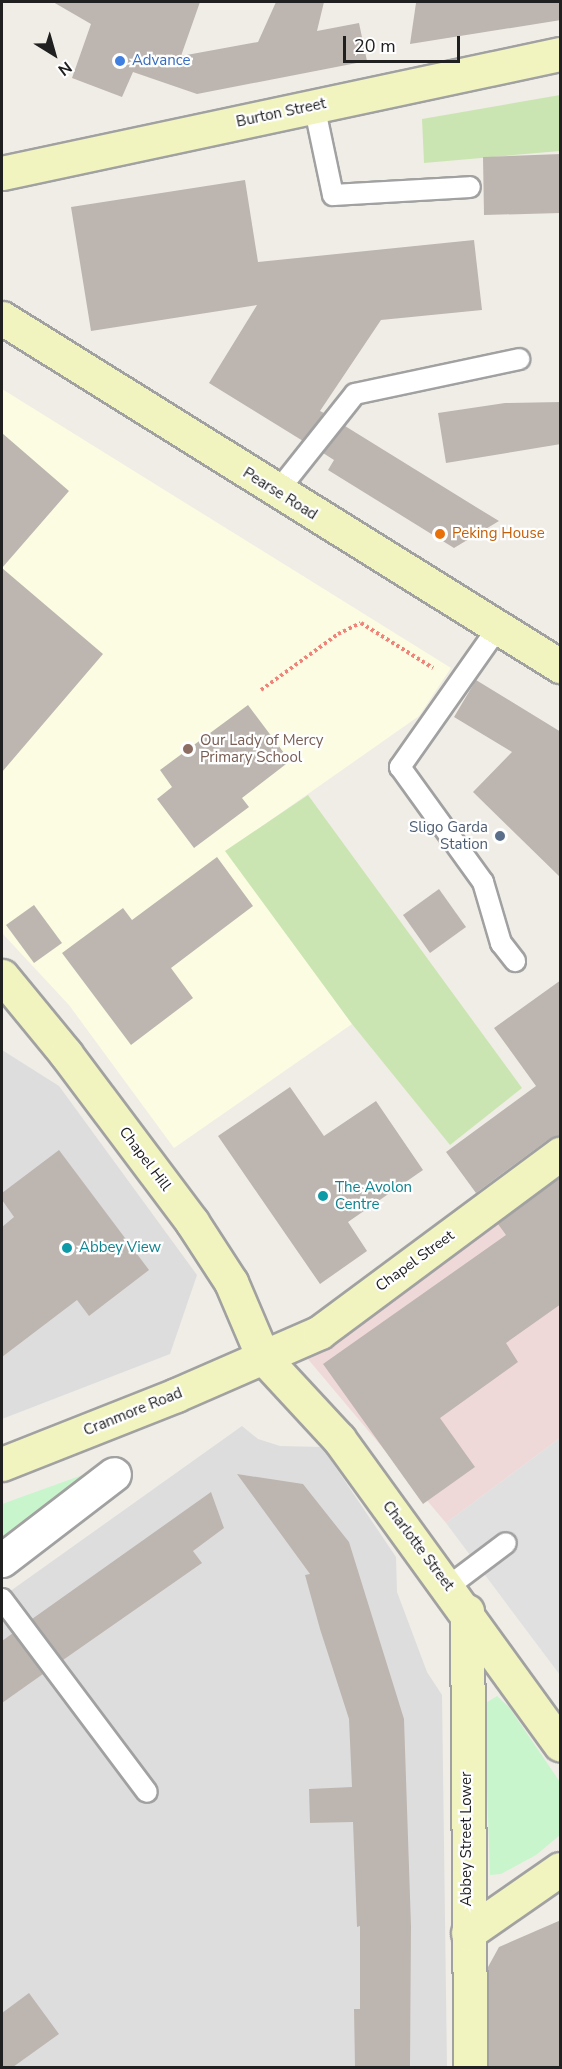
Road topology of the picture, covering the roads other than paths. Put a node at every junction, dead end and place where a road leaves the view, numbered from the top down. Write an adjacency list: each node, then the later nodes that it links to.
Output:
1 (561, 54): 2 (street, Burton Street)
2 (314, 105): 3 (street, Burton Street); 4 (lane)
3 (2, 173)
4 (470, 187)
5 (2, 318): 7 (street, Pearse Road)
6 (519, 359): 7 (lane)
7 (277, 492): 8 (street, Pearse Road)
8 (497, 629): 9 (street, Pearse Road); 10 (lane)
9 (561, 666)
10 (515, 961)
11 (2, 976): 13 (street, Chapel Hill)
12 (561, 1154): 13 (street, Chapel Street)
13 (263, 1357): 14 (street, Cranmore Road); 19 (street, Charlotte Street)
14 (2, 1464)
15 (114, 1474): 17 (street)
16 (506, 1543): 19 (lane)
17 (2, 1560)
18 (2, 1599): 21 (lane)
19 (458, 1599): 20 (street, Charlotte Street); 23 (street, Abbey Street Lower)
20 (561, 1744)
21 (147, 1792)
22 (561, 1869): 23 (street)
23 (468, 1933): 24 (street, Abbey Street Lower)
24 (470, 2067)

